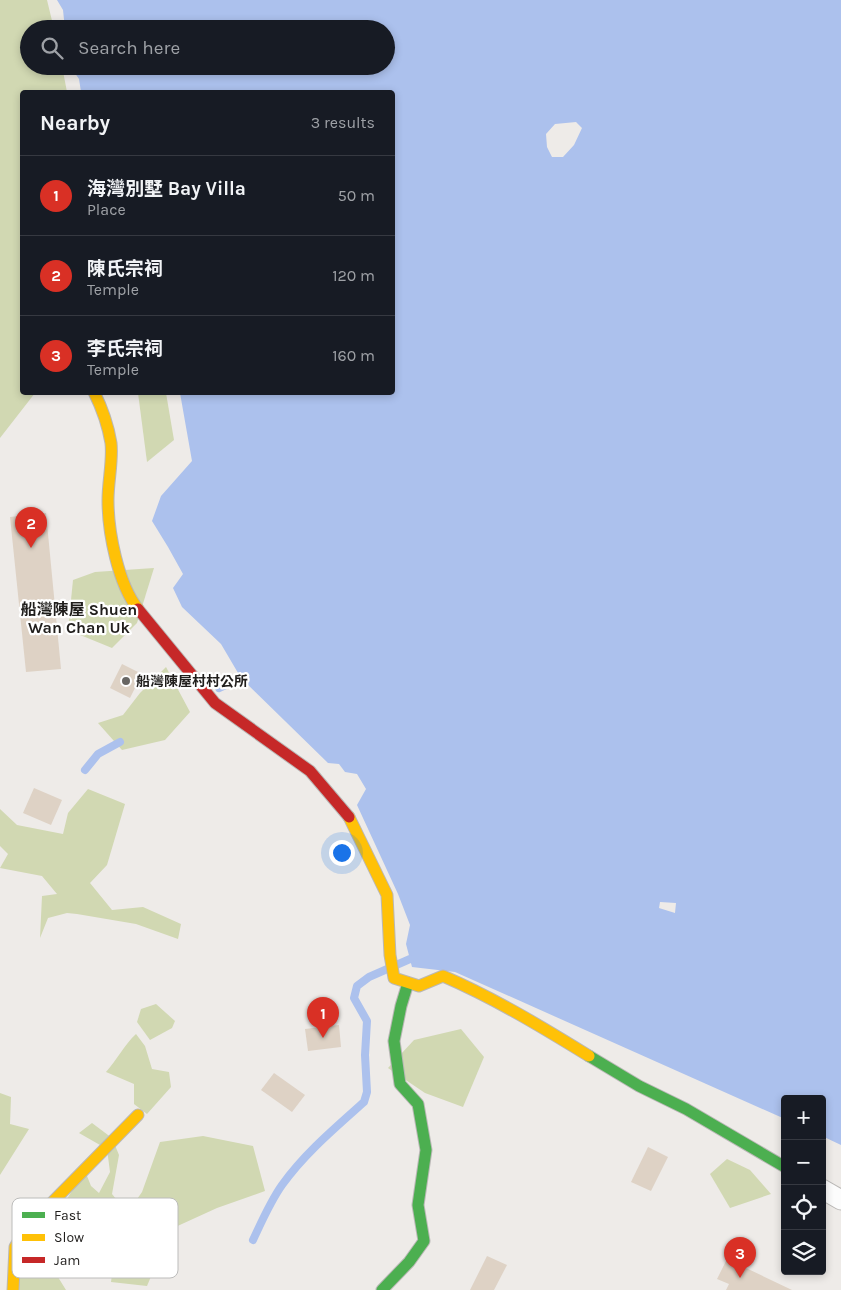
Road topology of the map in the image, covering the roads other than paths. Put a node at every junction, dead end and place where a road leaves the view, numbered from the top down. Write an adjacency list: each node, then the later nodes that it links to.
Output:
1 (96, 395): 2 (street)
2 (408, 983): 4 (street); 8 (street)
3 (138, 1115): 6 (street)
4 (781, 1165)
5 (826, 1191): 7 (street)
6 (56, 1198)
7 (841, 1200)
8 (382, 1290)

